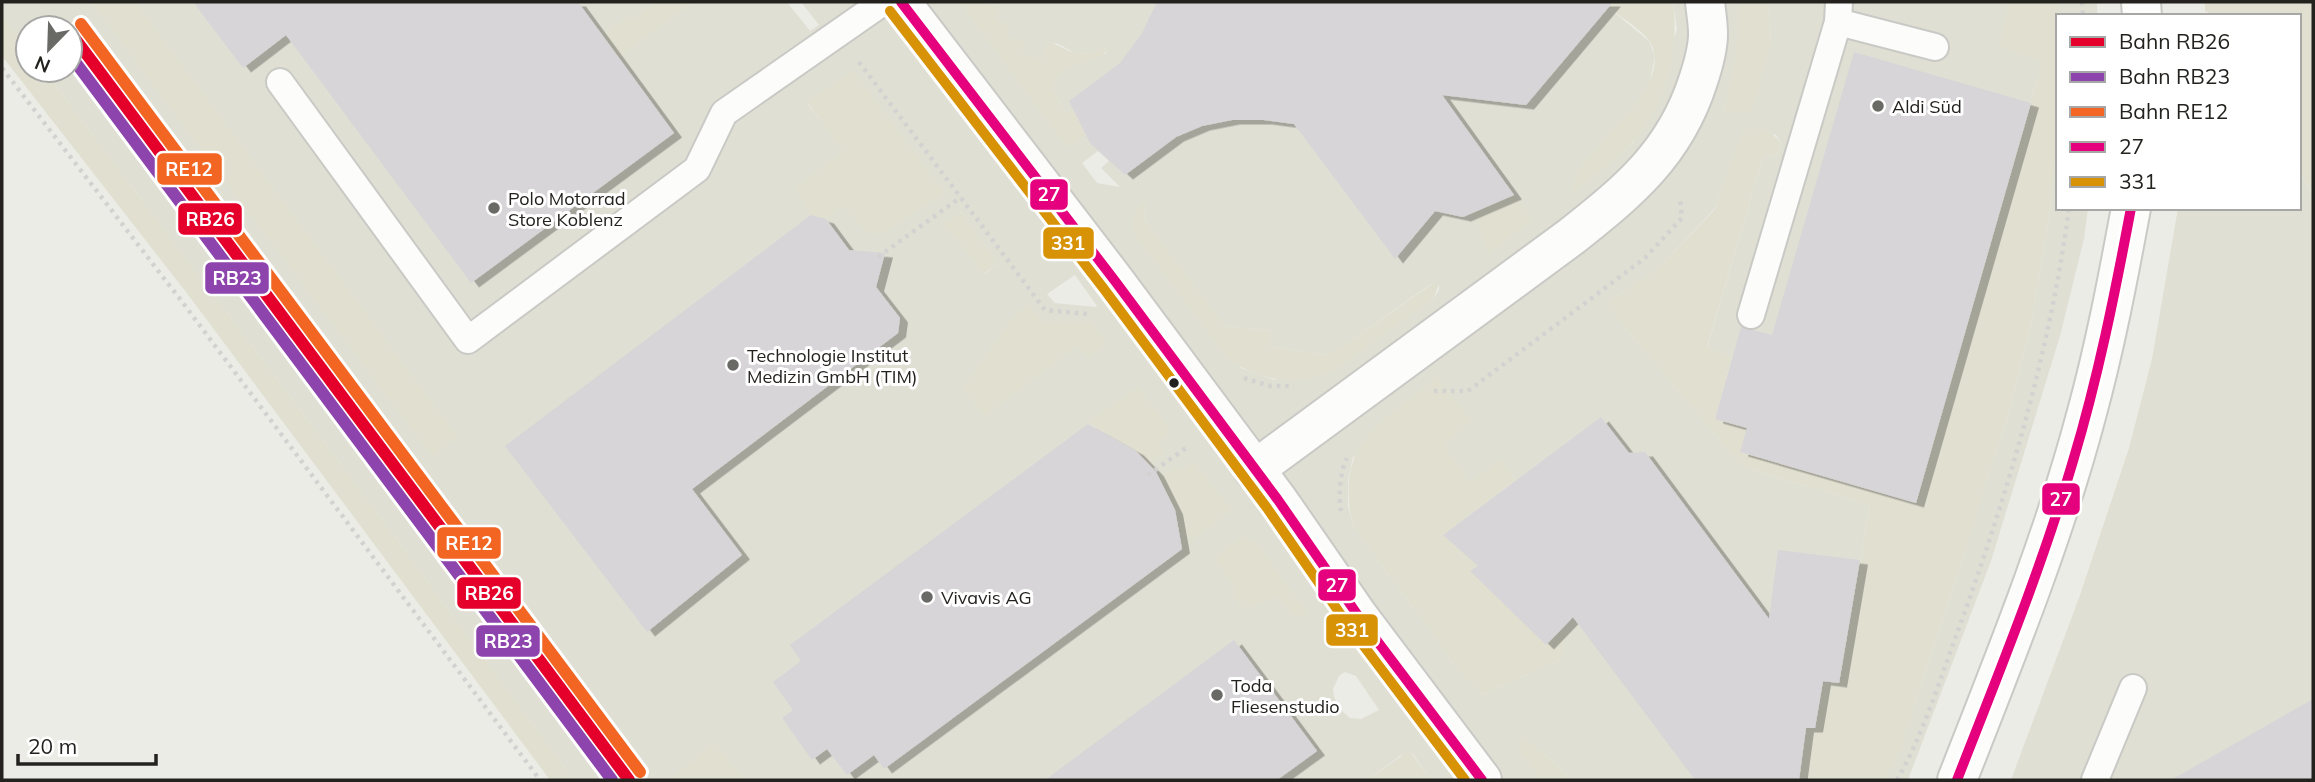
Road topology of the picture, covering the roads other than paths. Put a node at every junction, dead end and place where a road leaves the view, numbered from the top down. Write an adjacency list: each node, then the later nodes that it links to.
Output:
1 (883, 2): 6 (lane)
2 (901, 2): 9 (street)
3 (1705, 2): 9 (street)
4 (1839, 12): 5 (lane); 8 (lane)
5 (1935, 47)
6 (280, 82)
7 (2131, 210): 12 (street)
8 (1751, 315)
9 (1254, 470): 11 (street)
10 (2133, 688): 13 (lane)
11 (1482, 780)
12 (1957, 780)
13 (2095, 780)

